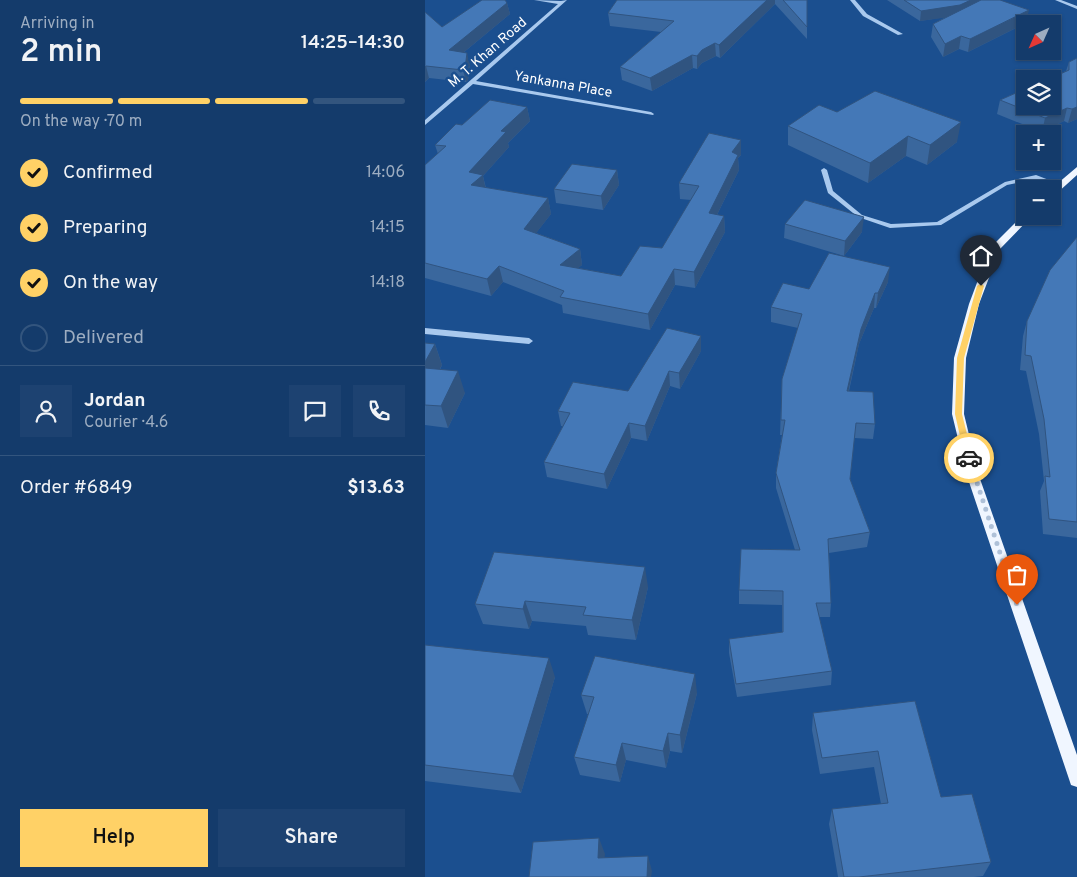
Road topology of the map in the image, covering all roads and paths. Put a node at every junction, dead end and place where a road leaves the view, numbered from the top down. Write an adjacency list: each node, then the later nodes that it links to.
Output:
1 (536, 0): 4 (street)
2 (852, 0): 6 (street)
3 (1057, 0): 5 (street)
4 (563, 2): 7 (street, M. T. Khan Road)
5 (1077, 8)
6 (900, 34)
7 (472, 82): 8 (street, Yankanna Place); 9 (street, M. T. Khan Road)
8 (651, 114)
9 (425, 123)
10 (823, 170): 14 (street)
11 (1077, 170): 15 (main road)
12 (1023, 180): 13 (street)
13 (1041, 180)
14 (1016, 182)
15 (1061, 184)
16 (1018, 225): 19 (main road)
17 (425, 331): 18 (street)
18 (529, 342)
19 (1077, 779)

